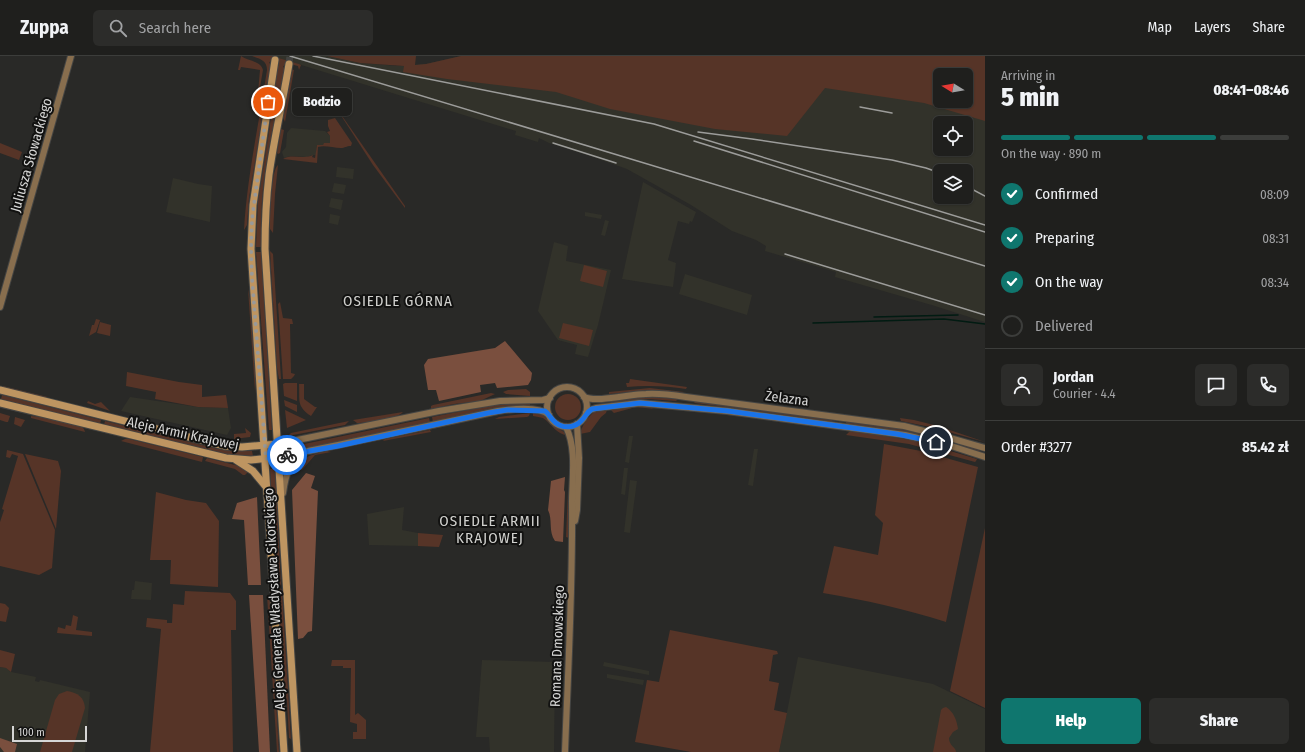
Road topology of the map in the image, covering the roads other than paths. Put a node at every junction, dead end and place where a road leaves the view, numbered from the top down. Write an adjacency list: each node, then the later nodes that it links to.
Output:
1 (71, 56): 4 (street, Juliusza Słowackiego)
2 (275, 60): 14 (main road, Aleje Generała Władysława Sikorskiego)
3 (289, 64): 13 (main road, Aleje Generała Władysława Sikorskiego)
4 (0, 307)
5 (0, 390): 14 (main road, Aleje Armii Krajowej)
6 (584, 397): 7 (street); 9 (street); 15 (street, Żelazna)
7 (550, 398): 10 (street); 13 (street, Aleje Armii Krajowej)
8 (0, 403): 21 (main road, Aleje Armii Krajowej)
9 (586, 413): 11 (street); 19 (street, Żelazna)
10 (549, 415): 12 (street); 16 (street, Aleje Armii Krajowej)
11 (577, 424): 12 (street); 18 (street, Romana Dmowskiego)
12 (566, 427): 18 (street, Romana Dmowskiego)
13 (278, 444): 14 (main road, Aleje Armii Krajowej); 17 (main road, Aleje Generała Władysława Sikorskiego)
14 (265, 446): 20 (main road, Aleje Generała Władysława Sikorskiego)
15 (985, 448)
16 (304, 452): 17 (street, Aleje Armii Krajowej); 23 (street)
17 (278, 457): 20 (main road, Aleje Armii Krajowej); 23 (main road, Aleje Generała Władysława Sikorskiego)
18 (576, 458): 27 (street, Romana Dmowskiego)
19 (985, 458)
20 (266, 459): 21 (main road, Aleje Armii Krajowej); 22 (main road, Aleje Generała Władysława Sikorskiego)
21 (234, 460): 22 (main road)
22 (267, 489): 24 (main road, Aleje Generała Władysława Sikorskiego)
23 (282, 499): 25 (main road, Aleje Generała Władysława Sikorskiego)
24 (283, 736): 25 (main road); 26 (main road, Aleje Generała Władysława Sikorskiego)
25 (297, 748)
26 (284, 752)
27 (566, 752)

